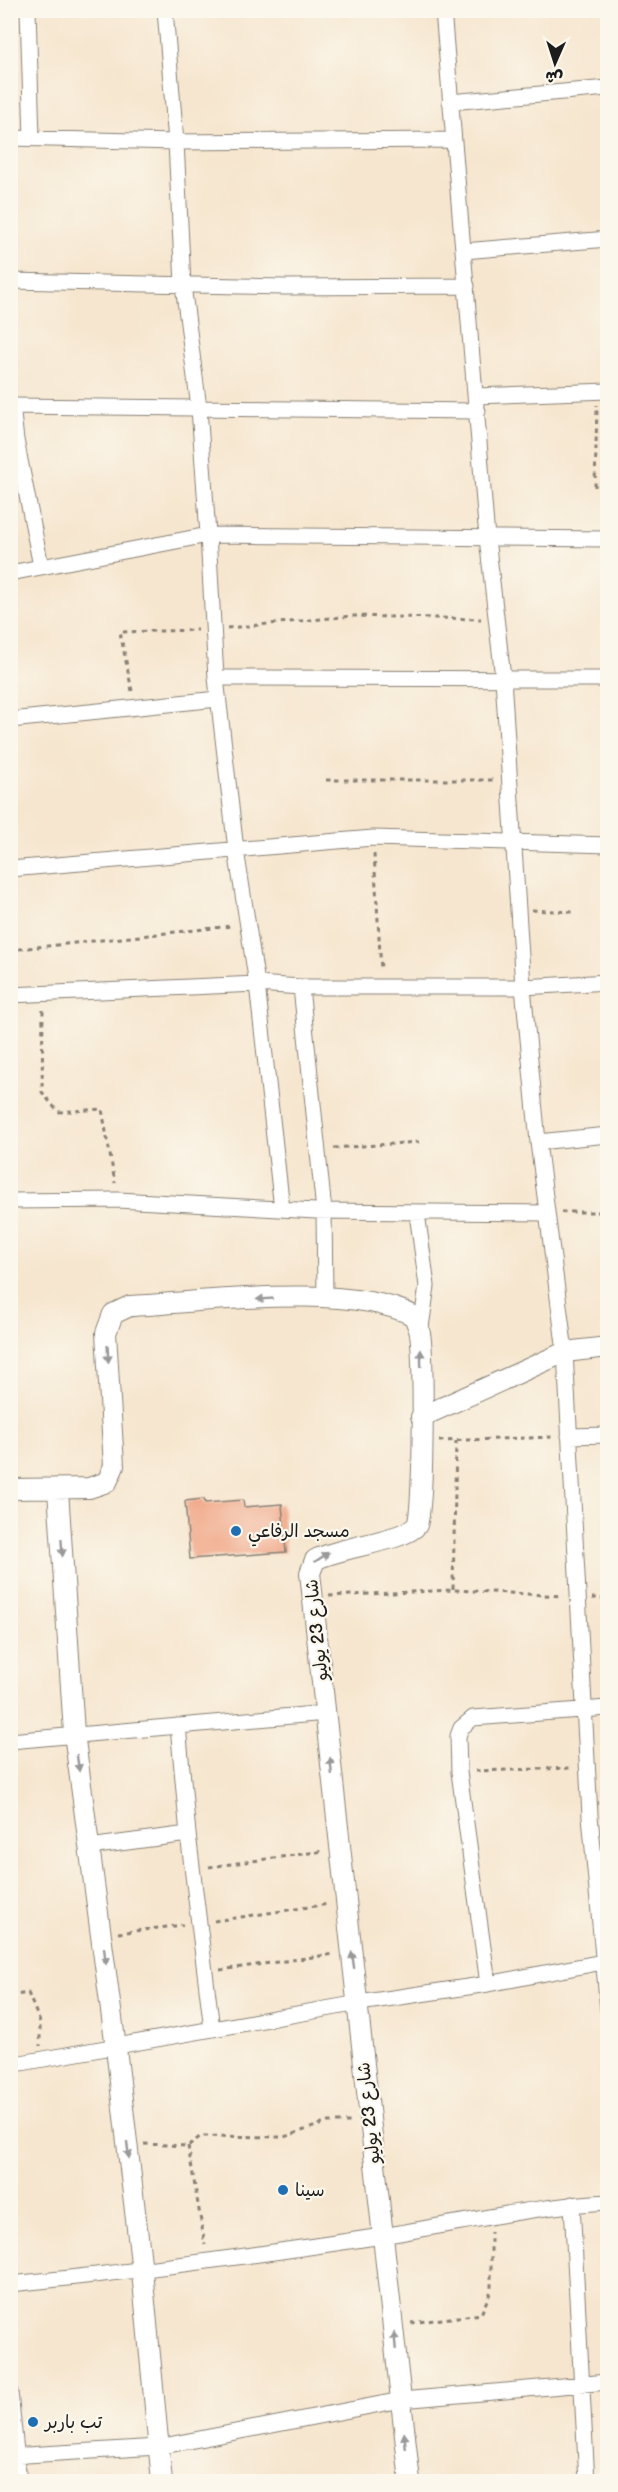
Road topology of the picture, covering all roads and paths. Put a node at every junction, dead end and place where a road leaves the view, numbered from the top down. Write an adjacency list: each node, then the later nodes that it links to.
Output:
1 (28, 10): 7 (street)
2 (165, 10): 9 (street)
3 (443, 10): 5 (street)
4 (608, 88): 5 (street)
5 (450, 102): 8 (street)
6 (10, 138): 7 (street)
7 (32, 138): 9 (street)
8 (453, 140): 9 (street); 11 (street)
9 (176, 142): 13 (street)
10 (608, 239): 11 (street)
11 (464, 251): 14 (street)
12 (10, 281): 13 (street)
13 (183, 285): 14 (street); 18 (street)
14 (467, 286): 16 (street)
15 (603, 392): 16 (street); 20 (path)
16 (477, 403): 18 (street); 22 (street)
17 (11, 406): 18 (street); 19 (street)
18 (199, 408): 21 (street)
19 (13, 440): 24 (street)
20 (595, 487)
21 (208, 535): 22 (street); 24 (street); 27 (street)
22 (487, 538): 23 (street); 26 (street)
23 (608, 539)
24 (41, 566): 25 (street)
25 (10, 573)
26 (498, 619): 27 (path); 29 (street)
27 (212, 629): 28 (street); 32 (path)
28 (216, 678): 29 (street); 31 (street)
29 (504, 678): 30 (street); 35 (street)
30 (608, 679)
31 (218, 699): 32 (street); 39 (street)
32 (135, 708): 33 (street)
33 (10, 720)
34 (326, 780): 35 (path)
35 (510, 780): 37 (street)
36 (373, 838): 37 (street); 39 (street); 48 (path)
37 (513, 842): 38 (street); 41 (street)
38 (608, 845)
39 (236, 850): 40 (street); 43 (street)
40 (10, 869)
41 (518, 909): 42 (path); 49 (street)
42 (575, 912)
43 (247, 925): 44 (path); 46 (street)
44 (10, 950)
45 (608, 982): 49 (street)
46 (257, 984): 47 (street); 50 (street); 58 (street)
47 (301, 987): 48 (street); 55 (street)
48 (382, 987): 49 (street)
49 (523, 987): 53 (street)
50 (44, 993): 51 (street); 56 (path)
51 (10, 995)
52 (608, 1135): 53 (street)
53 (538, 1142): 62 (street)
54 (419, 1143): 55 (path)
55 (319, 1148): 59 (street)
56 (118, 1200): 57 (street); 58 (street)
57 (10, 1201)
58 (282, 1209): 59 (street)
59 (324, 1211): 61 (street); 63 (street)
60 (608, 1212): 62 (path)
61 (417, 1213): 62 (street); 64 (street)
62 (547, 1213): 66 (street)
63 (325, 1296): 64 (street); 73 (street, one-way to 73)
64 (420, 1334): 67 (street, شارع 23 يوليو, one-way to 64)
65 (608, 1347): 66 (street)
66 (565, 1352): 67 (street); 69 (street)
67 (422, 1417): 71 (street, شارع 23 يوليو)
68 (608, 1435): 69 (street)
69 (569, 1436): 70 (path); 76 (street)
70 (456, 1440): 71 (path); 74 (path)
71 (422, 1441): 75 (street, شارع 23 يوليو, one-way to 71)
72 (10, 1489): 73 (street)
73 (58, 1490): 82 (street, one-way to 82)
74 (453, 1590): 75 (path); 76 (path)
75 (312, 1596): 80 (street, شارع 23 يوليو)
76 (577, 1597): 77 (path); 79 (street)
77 (608, 1599)
78 (608, 1708): 79 (street)
79 (584, 1710): 84 (street); 85 (street)
80 (326, 1713): 81 (street); 88 (street, شارع 23 يوليو, one-way to 80)
81 (178, 1726): 82 (street); 86 (street)
82 (74, 1734): 83 (street); 87 (street, one-way to 87)
83 (10, 1741)
84 (587, 1767): 85 (path); 94 (street)
85 (459, 1772): 96 (street)
86 (188, 1834): 87 (street); 89 (street)
87 (89, 1847): 92 (street)
88 (340, 1849): 89 (path); 90 (street, شارع 23 يوليو)
89 (192, 1869): 91 (street)
90 (346, 1902): 91 (path); 93 (street, شارع 23 يوليو)
91 (199, 1923): 92 (path); 95 (street)
92 (102, 1935): 101 (street, one-way to 101)
93 (352, 1952): 95 (path); 98 (street, شارع 23 يوليو, one-way to 93)
94 (604, 1961): 96 (street); 99 (street)
95 (206, 1972): 100 (street)
96 (488, 1984): 98 (street)
97 (10, 1996): 102 (path)
98 (359, 2003): 100 (street); 104 (street, شارع 23 يوليو)
99 (608, 2010)
100 (212, 2029): 101 (street)
101 (116, 2048): 102 (street); 105 (street)
102 (39, 2061): 103 (street)
103 (10, 2065)
104 (369, 2122): 106 (path); 110 (street, شارع 23 يوليو)
105 (127, 2143): 106 (path); 112 (street, one-way to 112)
106 (188, 2146): 111 (path)
107 (608, 2202): 108 (street)
108 (572, 2204): 109 (street); 116 (street)
109 (491, 2217): 110 (street); 114 (path)
110 (383, 2236): 111 (street); 114 (street, شارع 23 يوليو)
111 (208, 2262): 112 (street)
112 (142, 2271): 113 (street); 119 (street)
113 (10, 2284)
114 (394, 2325): 118 (street, شارع 23 يوليو, one-way to 114)
115 (608, 2382): 116 (street)
116 (580, 2385): 118 (street); 124 (street)
117 (10, 2392): 120 (street)
118 (401, 2400): 119 (street); 123 (street, شارع 23 يوليو, one-way to 118)
119 (158, 2447): 120 (street); 122 (street)
120 (13, 2456): 121 (street)
121 (19, 2481)
122 (162, 2481)
123 (410, 2481)
124 (587, 2481)

